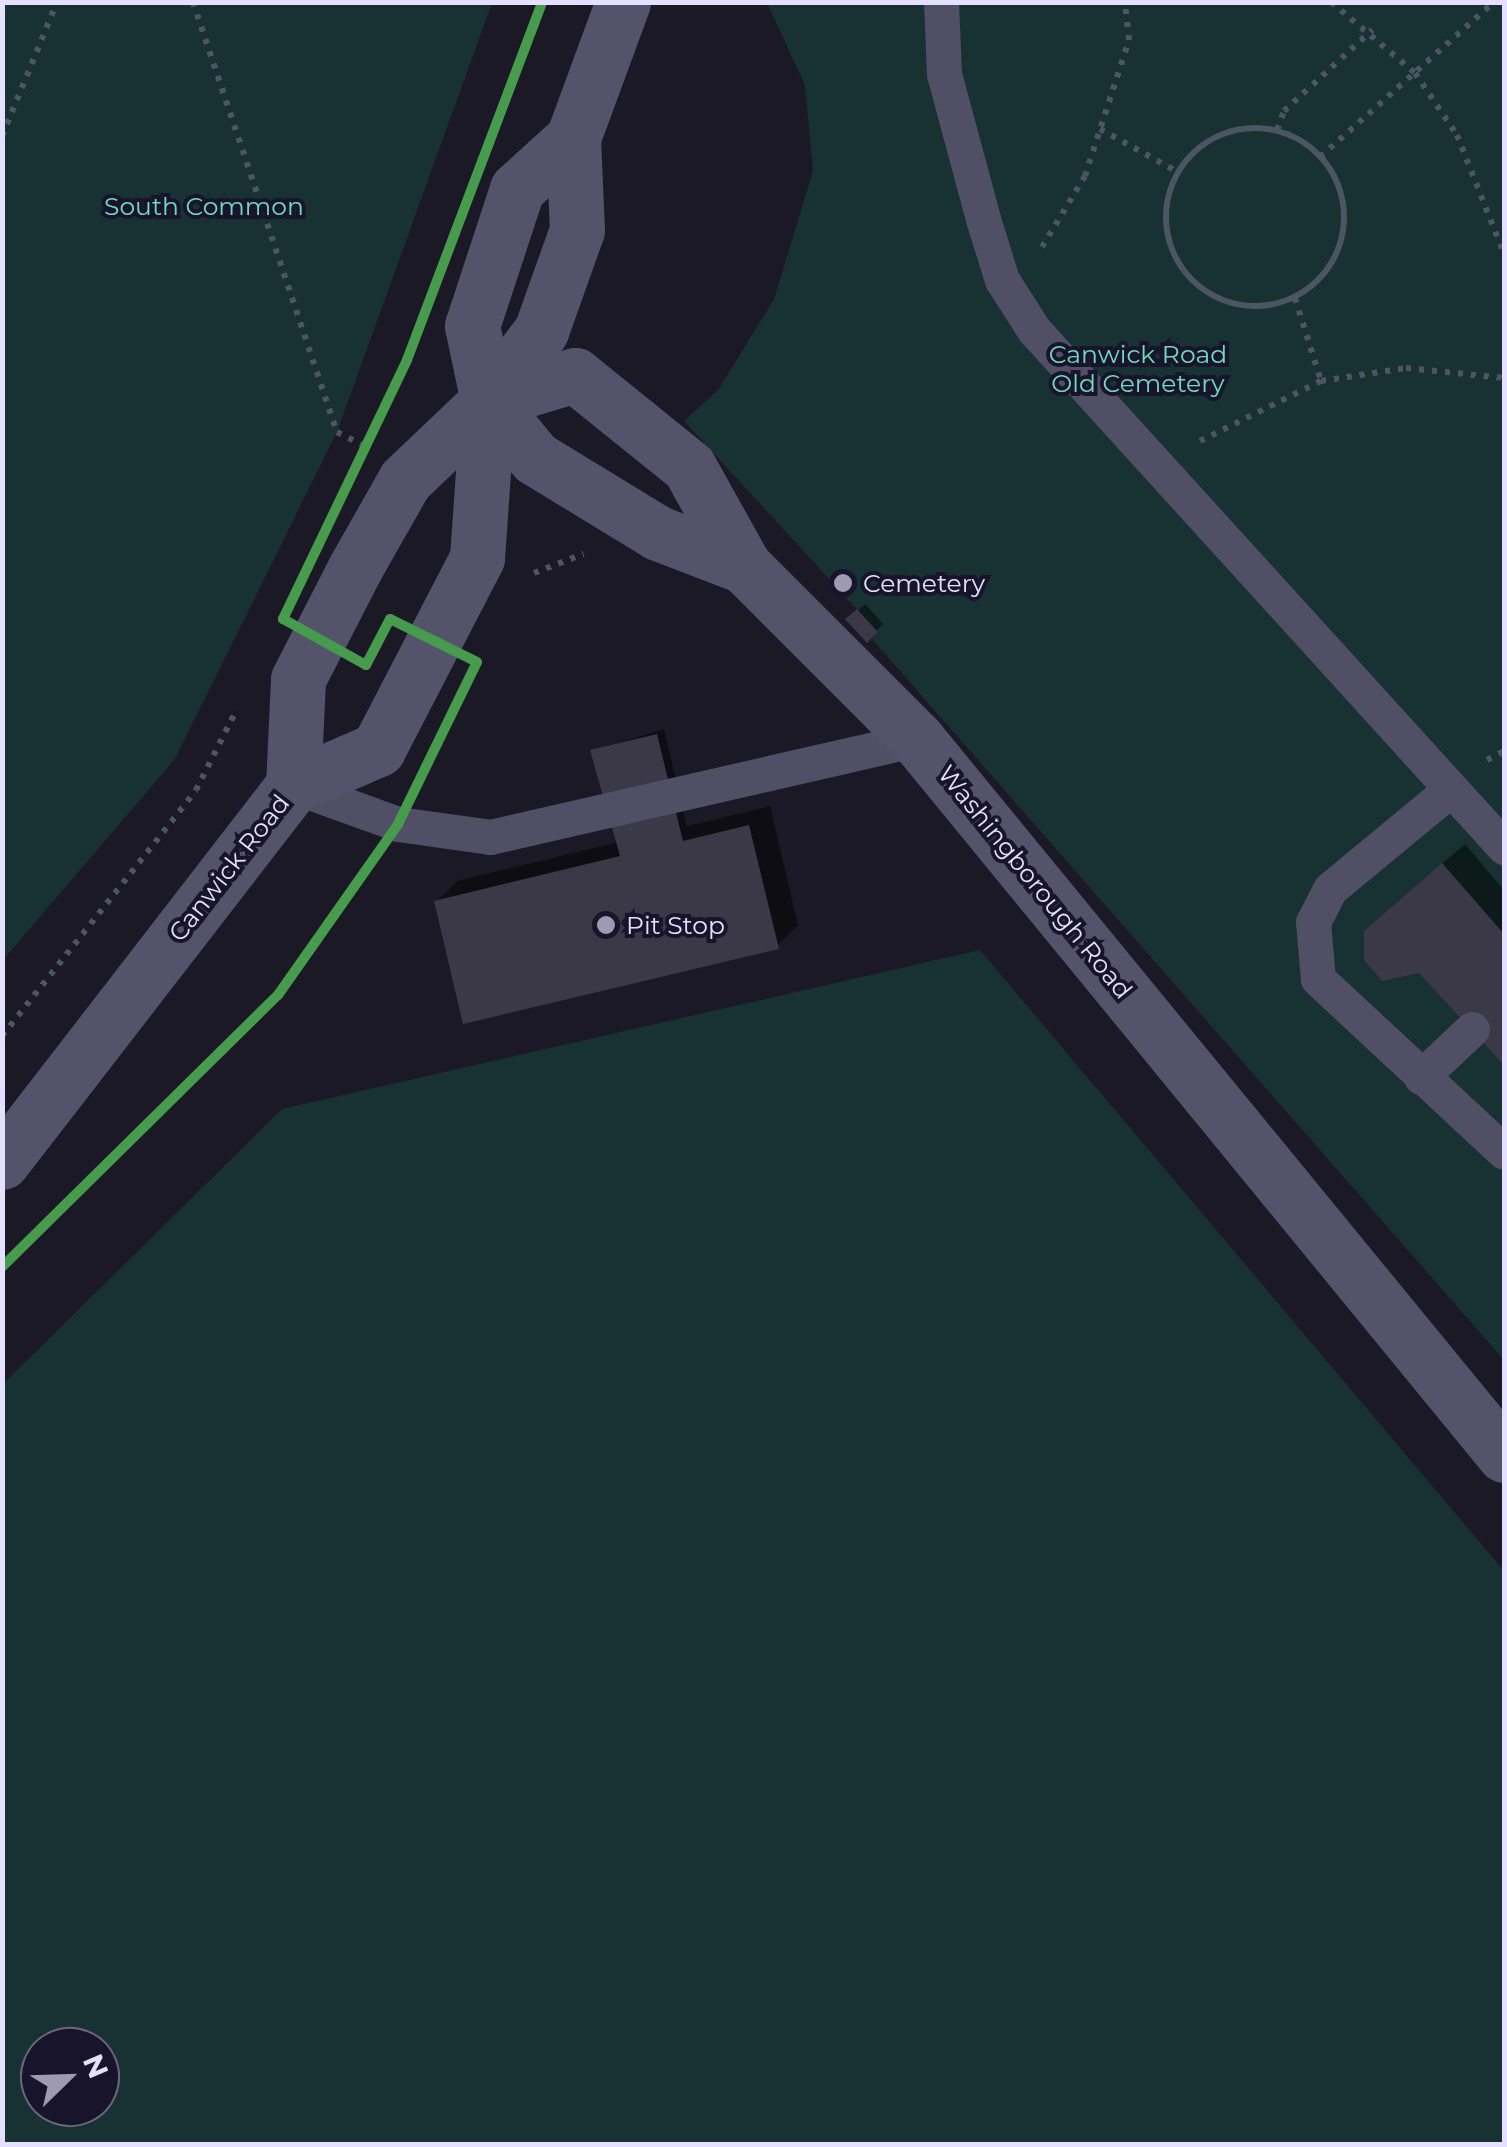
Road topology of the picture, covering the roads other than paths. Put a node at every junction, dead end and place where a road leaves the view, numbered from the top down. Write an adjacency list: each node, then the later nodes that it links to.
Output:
1 (624, 2): 3 (main road)
2 (941, 2): 7 (lane)
3 (488, 401): 4 (main road, Washingborough Road); 4 (main road); 6 (main road, Canwick Road); 6 (main road)
4 (744, 566): 5 (main road, Washingborough Road)
5 (918, 740): 6 (lane); 13 (main road, Washingborough Road)
6 (293, 786): 12 (main road, Canwick Road)
7 (1451, 789): 8 (lane); 10 (lane)
8 (1504, 848)
9 (1472, 1029): 10 (lane)
10 (1421, 1077): 11 (lane)
11 (1504, 1152)
12 (2, 1162)
13 (1504, 1455)

